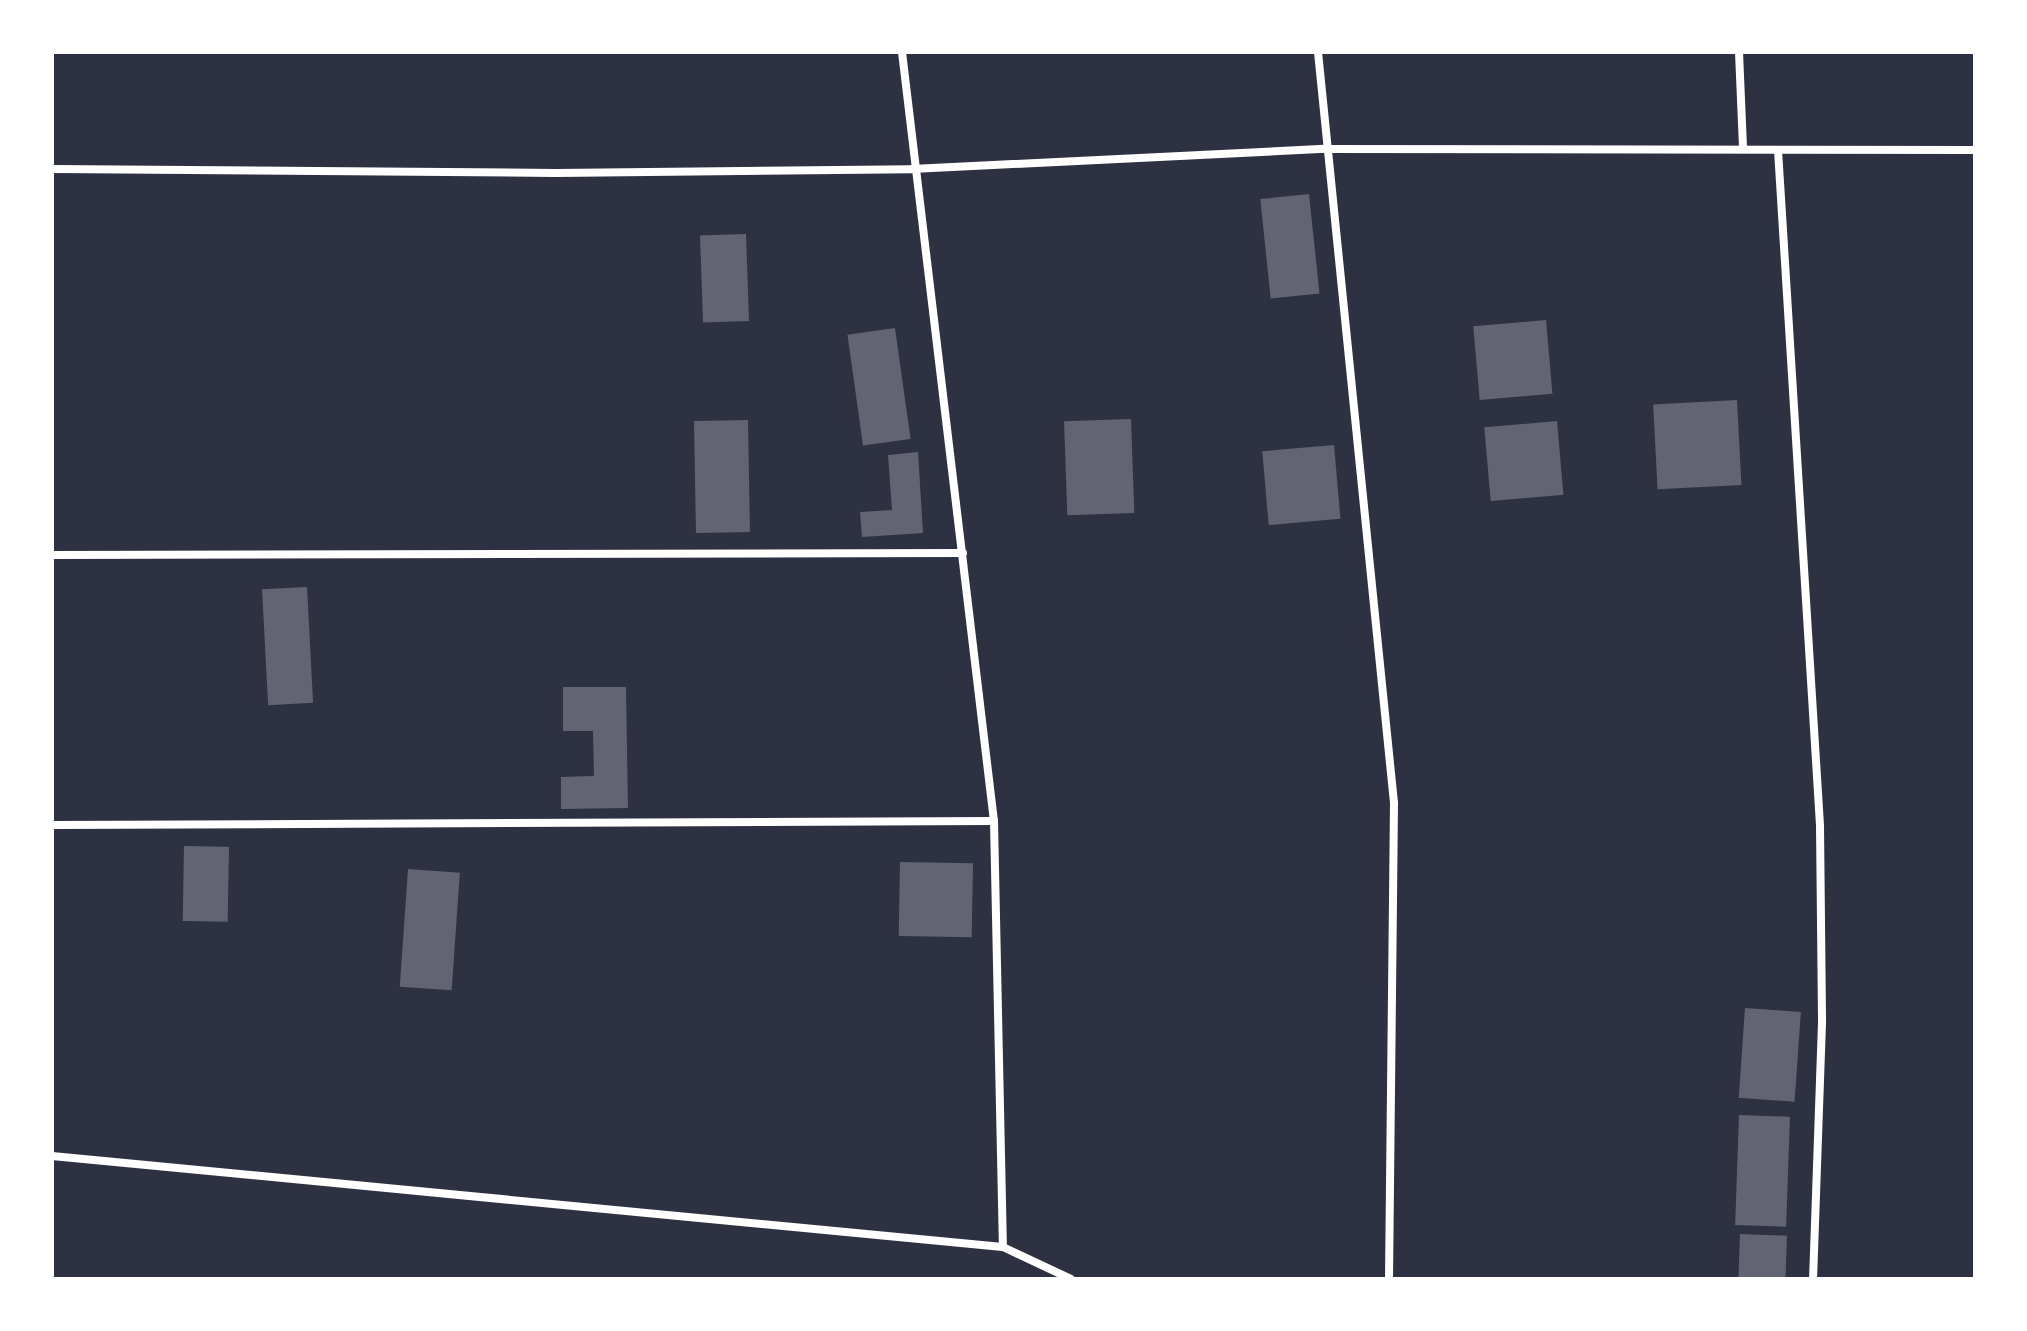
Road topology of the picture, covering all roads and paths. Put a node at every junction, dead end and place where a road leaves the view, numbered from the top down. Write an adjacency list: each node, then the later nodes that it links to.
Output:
1 (902, 52): 9 (street)
2 (1318, 52): 5 (street)
3 (1739, 52): 4 (street)
4 (1743, 147): 5 (street); 6 (street)
5 (1325, 149): 9 (street); 17 (street)
6 (1778, 150): 7 (street); 18 (street)
7 (1975, 150)
8 (52, 169): 9 (street)
9 (912, 169): 10 (street)
10 (963, 553): 11 (street); 12 (street)
11 (52, 555)
12 (994, 821): 13 (street); 15 (street)
13 (52, 825)
14 (52, 1156): 15 (street)
15 (1003, 1247): 16 (street)
16 (1071, 1279)
17 (1389, 1279)
18 (1813, 1279)

